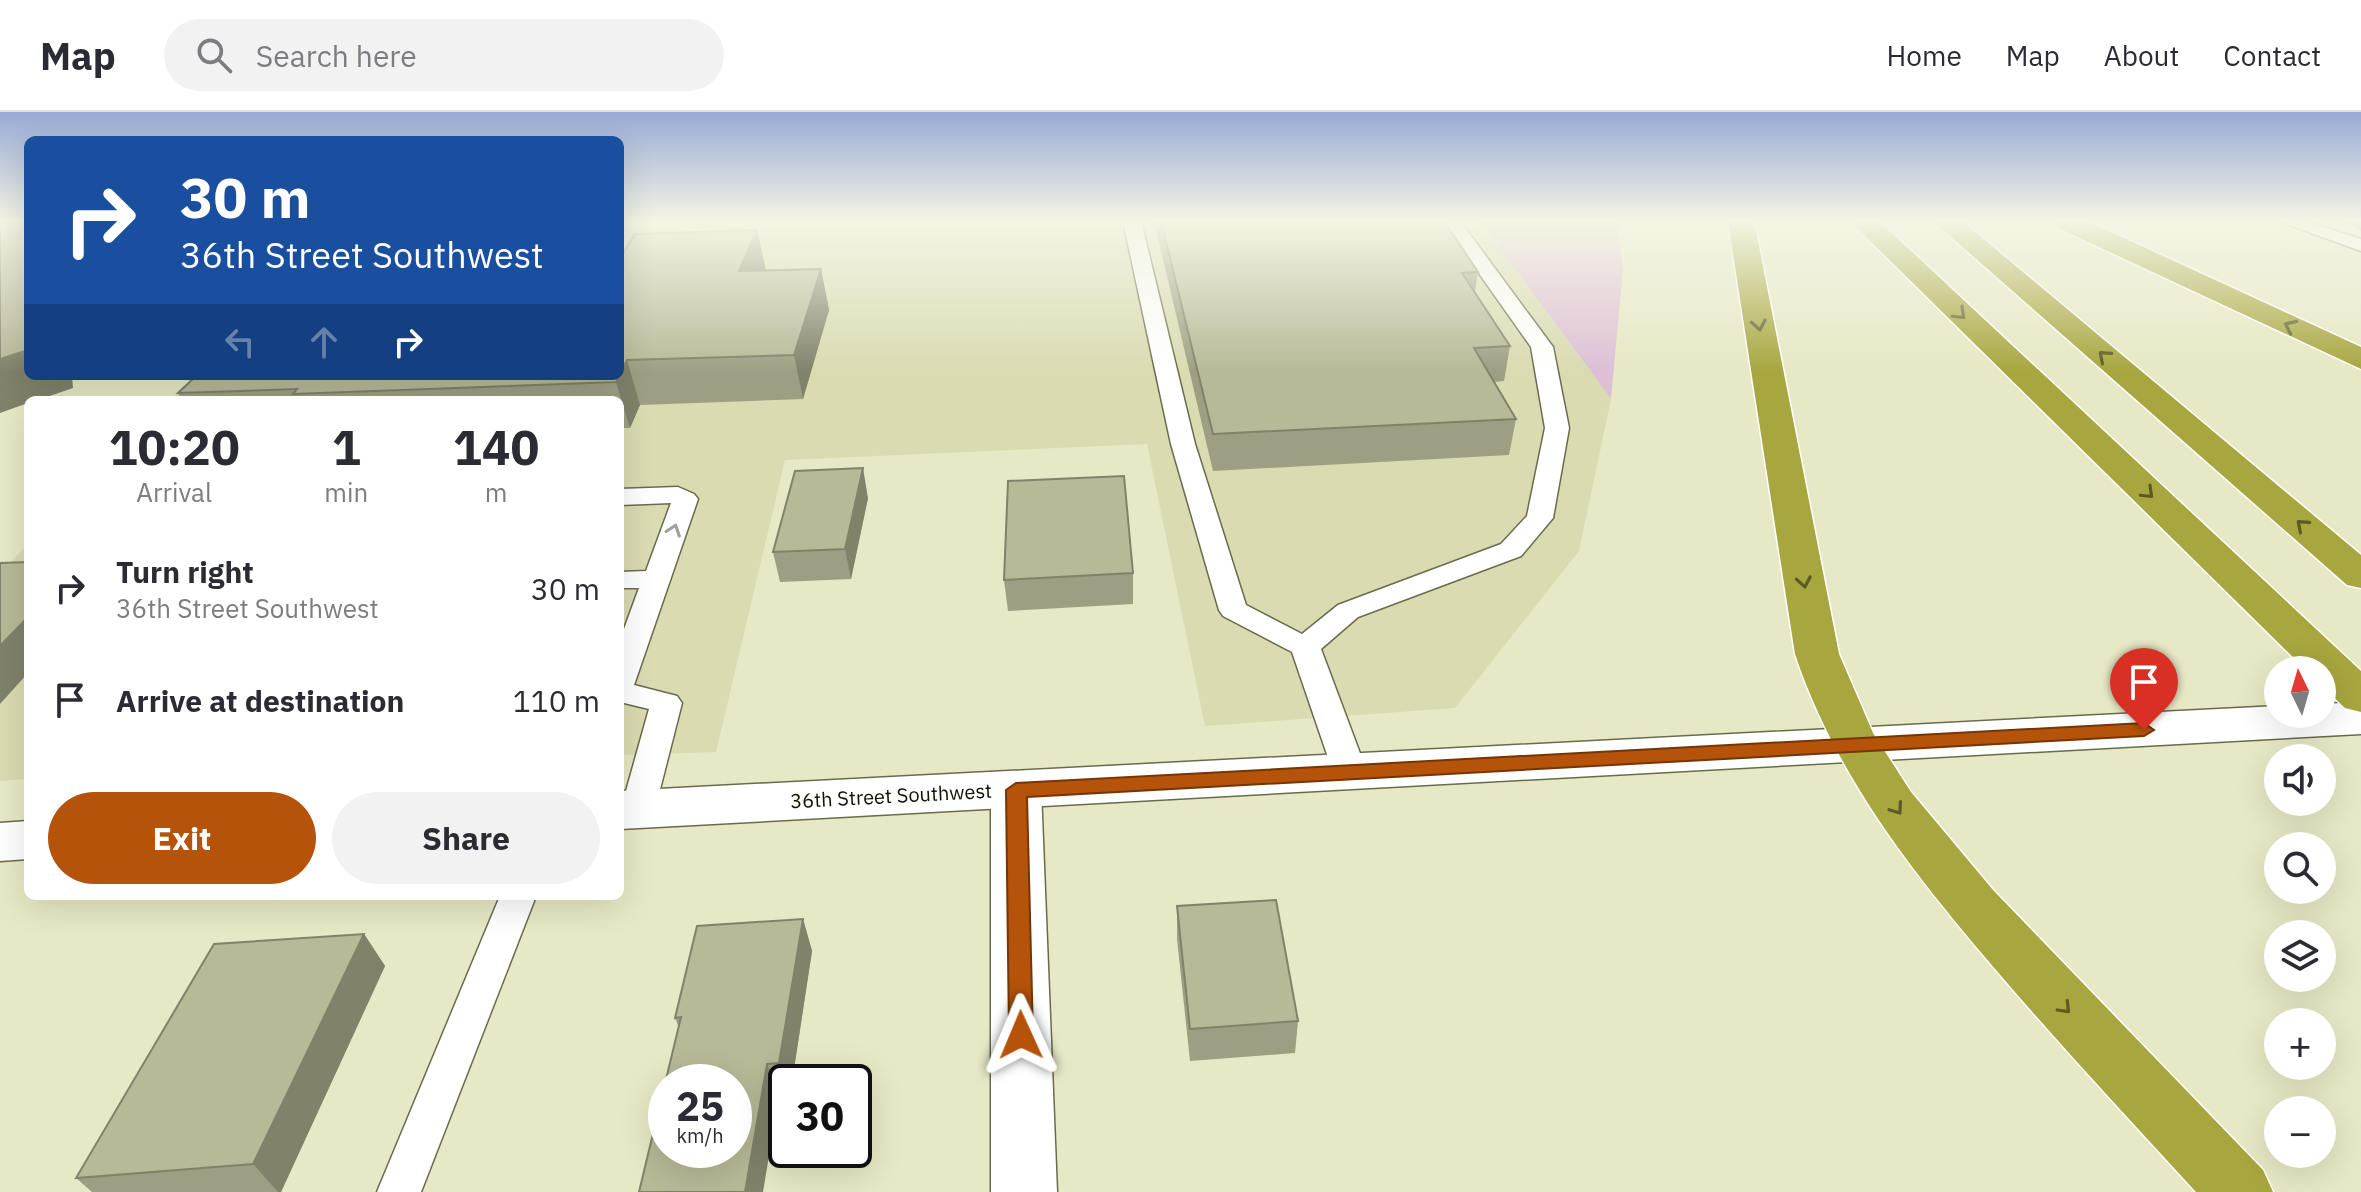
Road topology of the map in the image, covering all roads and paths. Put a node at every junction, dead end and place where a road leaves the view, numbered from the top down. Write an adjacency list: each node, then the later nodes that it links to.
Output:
1 (1144, 271): 12 (lane)
2 (1487, 271): 12 (lane)
3 (1750, 271): 17 (highway, one-way to 17)
4 (1916, 271): 15 (highway, one-way to 15)
5 (2005, 271): 9 (highway, one-way to 5)
6 (2173, 271): 7 (highway, one-way to 6)
7 (2361, 359)
8 (624, 497): 10 (lane, one-way to 8)
9 (2361, 576)
10 (657, 579): 11 (lane); 13 (lane)
11 (624, 580)
12 (1305, 647): 18 (lane)
13 (624, 671)
14 (624, 693): 20 (lane)
15 (2361, 697)
16 (2361, 718): 17 (street, 36th Street Southwest)
17 (1853, 745): 18 (street, 36th Street Southwest); 26 (highway, one-way to 26)
18 (1350, 772): 19 (street, 36th Street Southwest)
19 (1016, 790): 20 (street, 36th Street Southwest); 25 (street)
20 (629, 810)
21 (24, 840): 22 (street)
22 (0, 842)
23 (516, 900): 24 (lane)
24 (399, 1192)
25 (1024, 1192)
26 (2240, 1192)

